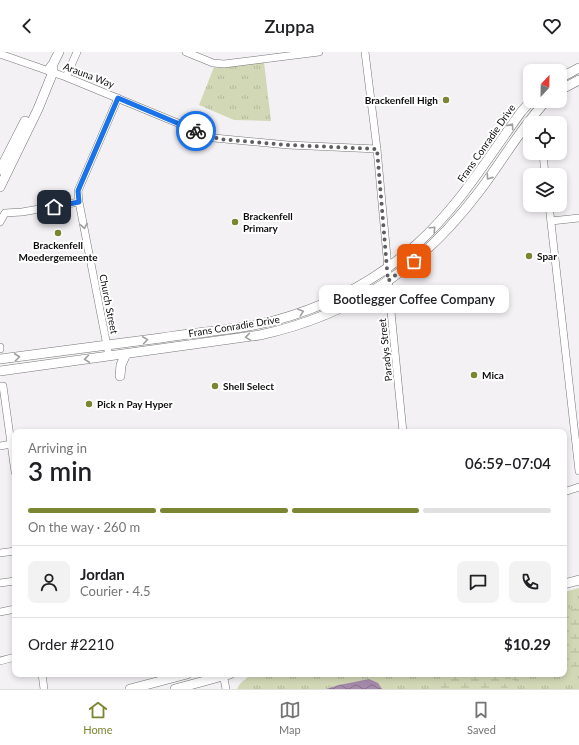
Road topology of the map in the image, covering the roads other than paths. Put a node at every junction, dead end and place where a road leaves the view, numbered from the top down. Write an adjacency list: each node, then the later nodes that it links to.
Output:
1 (59, 52): 8 (street)
2 (77, 52): 10 (street)
3 (186, 52): 4 (street)
4 (319, 52)
5 (365, 52): 16 (street, Paradys Street)
6 (0, 54): 8 (street, Arauna Way)
7 (579, 68): 9 (street)
8 (51, 69): 10 (street, Arauna Way); 17 (street); 18 (street)
9 (567, 74)
10 (66, 77): 13 (street, Arauna Way)
11 (579, 80): 12 (street)
12 (567, 86)
13 (118, 98): 16 (street, Arauna Way); 19 (street, Church Street)
14 (524, 108): 24 (street, Frans Conradie Drive, one-way to 14)
15 (540, 108): 25 (street, Frans Conradie Drive, one-way to 25)
16 (377, 149): 24 (street, Paradys Street)
17 (0, 170)
18 (0, 187)
19 (79, 202): 23 (street); 26 (street, Church Street, one-way to 26)
20 (550, 212): 22 (street)
21 (579, 218): 22 (street)
22 (551, 221): 33 (street)
23 (0, 222)
24 (388, 268): 25 (street, Paradys Street); 26 (street, Frans Conradie Drive, one-way to 24)
25 (388, 281): 27 (street, Frans Conradie Drive, one-way to 27); 34 (street, Paradys Street)
26 (107, 345): 28 (street, Church Street); 29 (street, Frans Conradie Drive, one-way to 26)
27 (126, 354): 28 (street, Frans Conradie Drive); 31 (street)
28 (109, 356): 30 (street, Frans Conradie Drive, one-way to 30)
29 (0, 359)
30 (0, 371)
31 (120, 376)
32 (2, 386): 35 (street)
33 (576, 420): 38 (street)
34 (403, 429)
35 (11, 444): 36 (street); 37 (street)
36 (0, 446)
37 (12, 451)
38 (579, 471)
39 (579, 487): 40 (street)
40 (567, 491)
41 (12, 551): 42 (street)
42 (0, 553)
43 (579, 580): 46 (street)
44 (12, 581): 45 (street)
45 (0, 583)
46 (567, 583)
47 (12, 610): 48 (street)
48 (0, 612)
49 (12, 658): 50 (street)
50 (0, 661)
51 (42, 677): 57 (street)
52 (166, 677): 56 (street)
53 (175, 677): 56 (street)
54 (218, 677): 59 (street)
55 (225, 677): 60 (street)
56 (156, 682): 58 (street)
57 (44, 689)
58 (130, 689)
59 (176, 689)
60 (226, 689)

